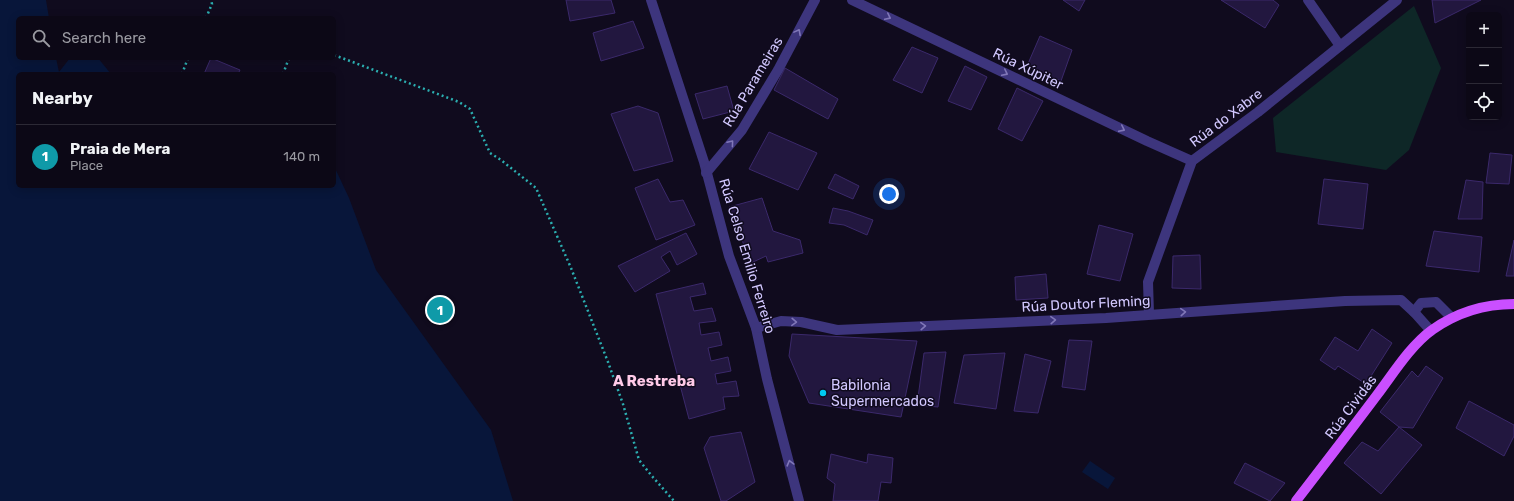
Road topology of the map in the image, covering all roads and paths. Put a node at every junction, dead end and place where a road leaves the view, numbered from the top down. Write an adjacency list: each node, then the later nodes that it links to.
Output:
1 (211, 0): 7 (path)
2 (651, 0): 15 (street, Rúa Celso Emilio Ferreiro)
3 (815, 0): 15 (street, Rúa Parameiras, one-way to 3)
4 (852, 0): 14 (street, Rúa Xúpiter, one-way to 14)
5 (1308, 0): 8 (street)
6 (1397, 0): 8 (street, Rúa do Xabre)
7 (207, 16)
8 (1340, 46): 14 (street, Rúa do Xabre)
9 (336, 56): 22 (path)
10 (187, 60): 12 (path)
11 (288, 60): 13 (path)
12 (183, 72)
13 (284, 72)
14 (1192, 161): 18 (street, Rúa do Xabre)
15 (706, 173): 20 (street, Rúa Celso Emilio Ferreiro)
16 (1514, 304): 19 (main road)
17 (1414, 312): 18 (street, Rúa Doutor Fleming, one-way to 17); 19 (street); 21 (street, Rúa Doutor Fleming)
18 (1149, 314): 20 (street, Rúa Doutor Fleming, one-way to 18)
19 (1452, 318): 21 (main road)
20 (756, 328): 23 (street, Rúa Celso Emilio Ferreiro, one-way to 20)
21 (1431, 331): 24 (main road, Rúa Cividás)
22 (674, 501)
23 (799, 501)
24 (1296, 501)

